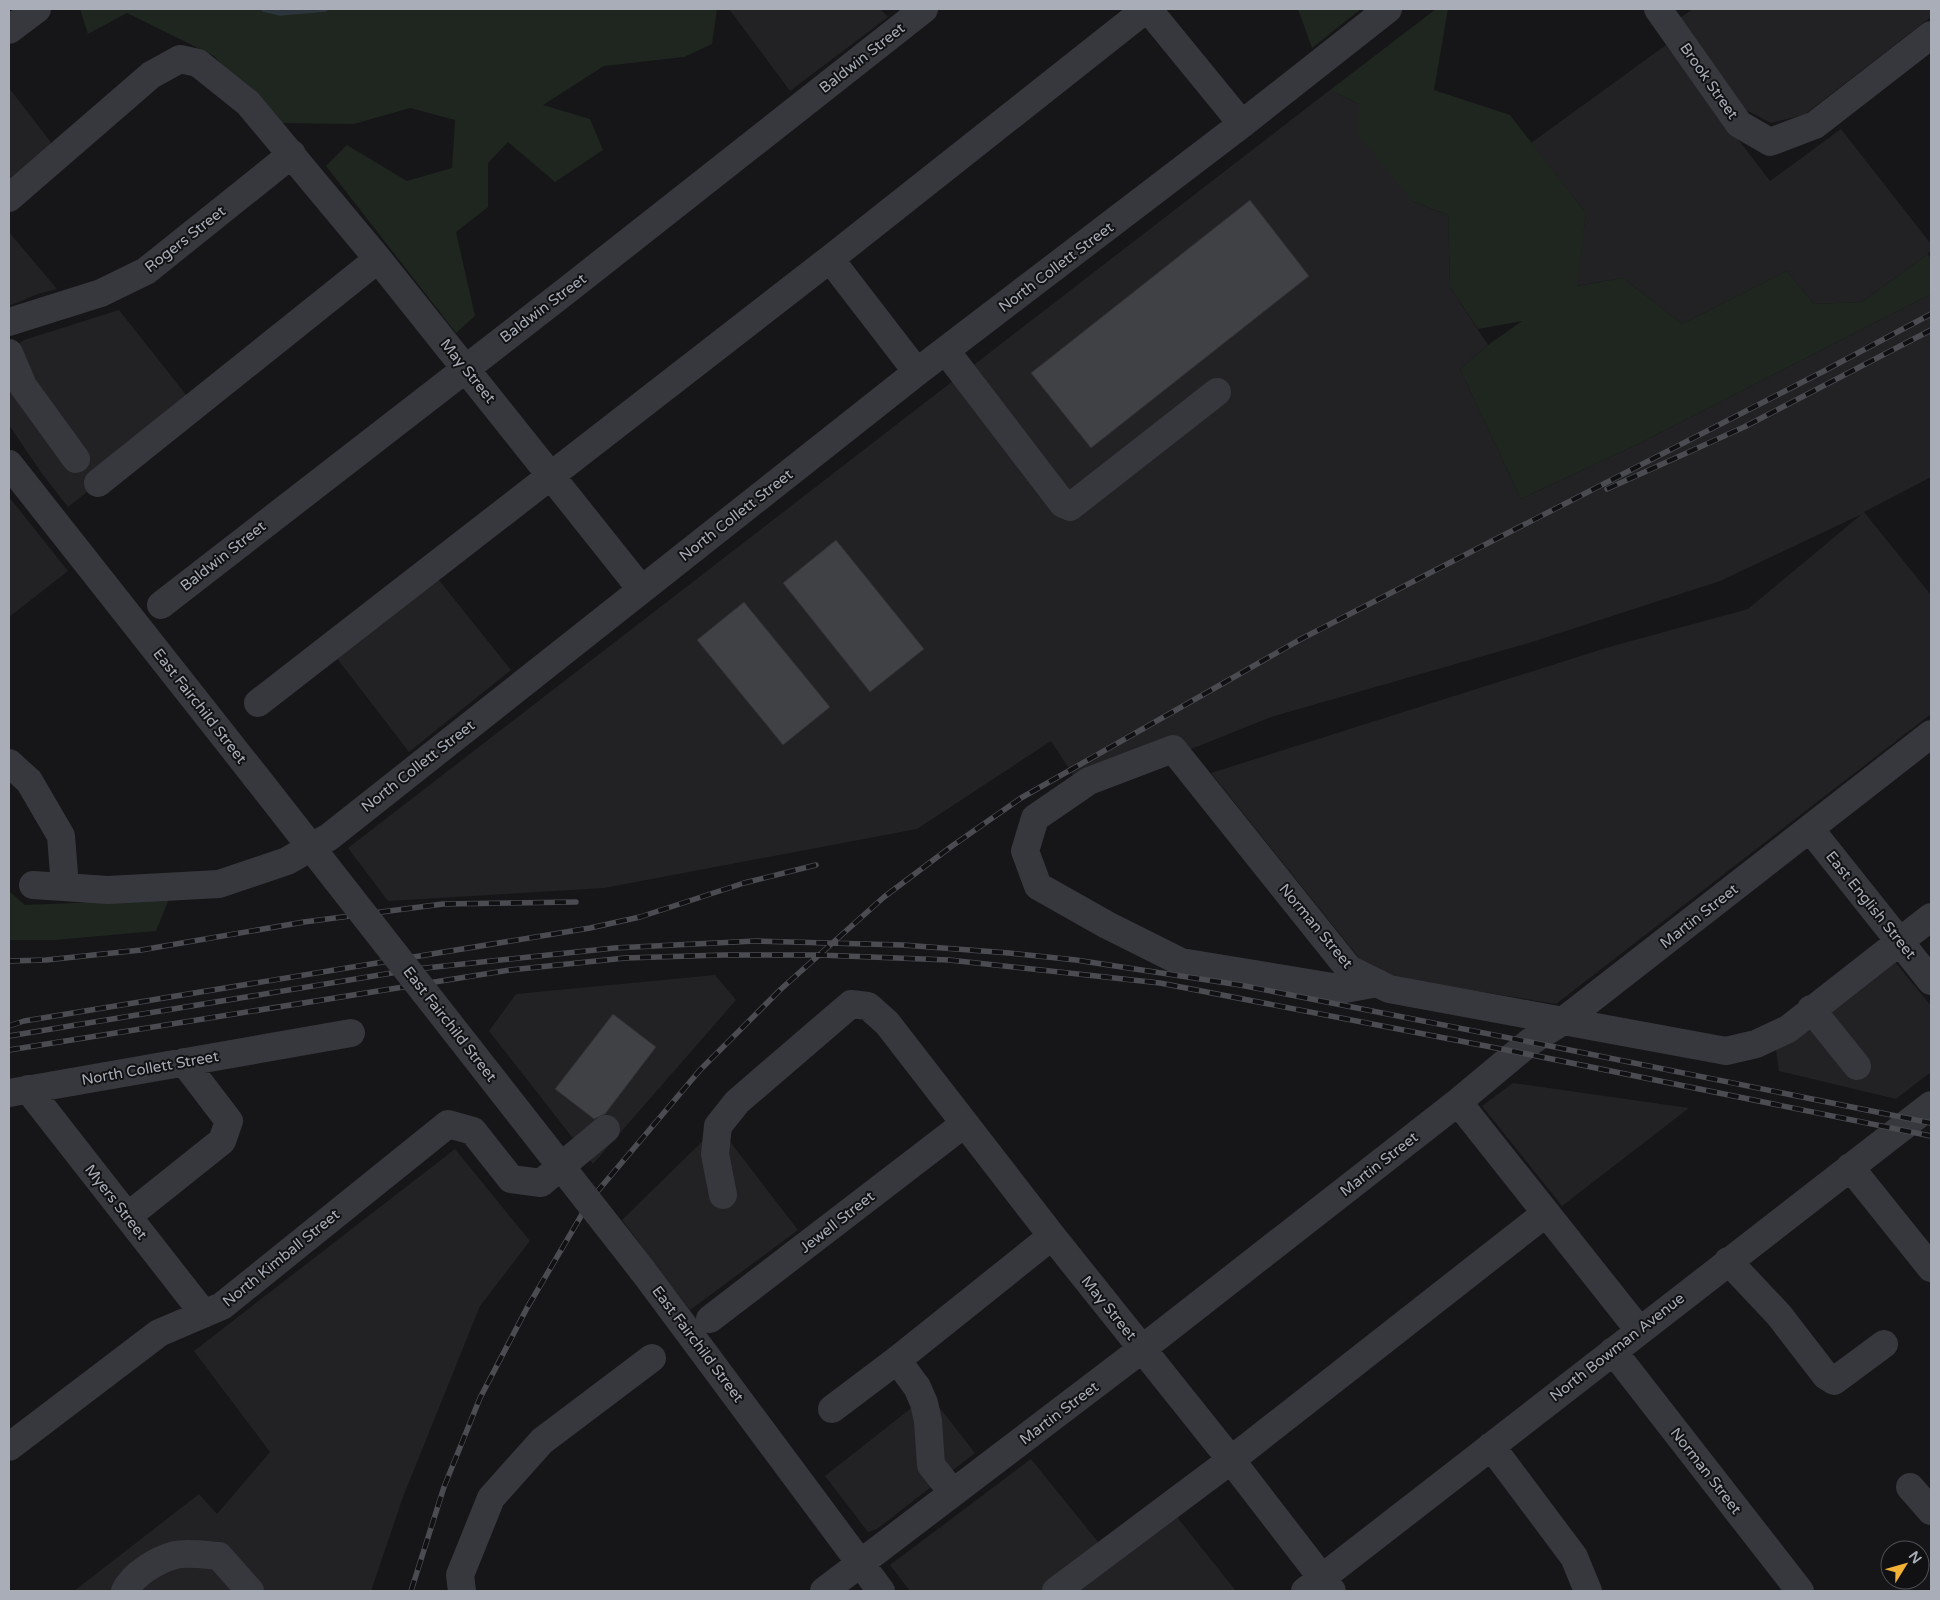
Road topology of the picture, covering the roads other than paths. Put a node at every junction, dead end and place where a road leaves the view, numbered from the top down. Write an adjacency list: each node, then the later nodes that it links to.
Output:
1 (37, 9): 6 (street)
2 (924, 9): 16 (street, Baldwin Street)
3 (1147, 9): 8 (street); 12 (street)
4 (1388, 9): 8 (street, North Collett Street)
5 (1658, 9): 7 (street, Brook Street)
6 (9, 30)
7 (1931, 35)
8 (1242, 124): 14 (street, North Collett Street)
9 (292, 154): 10 (street, May Street); 11 (street, May Street); 13 (street, Rogers Street)
10 (9, 198)
11 (378, 259): 16 (street, May Street); 22 (street)
12 (830, 259): 17 (street); 21 (street)
13 (9, 322)
14 (946, 351): 17 (street, North Collett Street); 18 (street)
15 (9, 353): 19 (street)
16 (465, 367): 21 (street, May Street); 24 (street, Baldwin Street)
17 (917, 372): 23 (street, North Collett Street)
18 (1217, 392)
19 (76, 459)
20 (9, 464): 67 (street, East Fairchild Street, bridge)
21 (550, 475): 23 (street, May Street); 25 (street)
22 (98, 483)
23 (641, 589): 30 (street, North Collett Street)
24 (161, 605)
25 (258, 703)
26 (1931, 734): 28 (street, Martin Street)
27 (9, 763): 30 (street)
28 (1810, 829): 32 (street, East English Street); 36 (street, Martin Street)
29 (33, 885): 30 (street, North Collett Street)
30 (65, 887)
31 (1931, 917): 32 (street, Norman Street)
32 (1900, 942): 33 (street, East English Street); 35 (street, Norman Street)
33 (1931, 981)
34 (1378, 983): 34 (street, Norman Street); 36 (street, Norman Street)
35 (1811, 1010): 36 (street, Norman Street); 39 (street)
36 (1563, 1021): 41 (street, Martin Street)
37 (351, 1033): 38 (street, North Collett Street)
38 (184, 1062): 40 (street, North Collett Street); 48 (street)
39 (1857, 1066)
40 (19, 1091): 48 (street, Myers Street)
41 (1458, 1102): 47 (street); 56 (street, Martin Street)
42 (1931, 1105): 45 (street, North Bowman Avenue)
43 (964, 1124): 46 (street, May Street); 49 (street, May Street); 53 (street, Jewell Street)
44 (606, 1129): 52 (street, North Kimball Street)
45 (1850, 1167): 50 (street, North Bowman Avenue); 51 (street)
46 (723, 1195)
47 (1546, 1213): 54 (street); 63 (street)
48 (128, 1216): 52 (street, Myers Street)
49 (1052, 1236): 56 (street, May Street); 59 (street)
50 (1728, 1261): 54 (street, North Bowman Avenue); 55 (street)
51 (1931, 1268)
52 (204, 1314): 62 (street, North Kimball Street)
53 (710, 1320)
54 (1639, 1330): 57 (street, North Bowman Avenue)
55 (1884, 1344)
56 (1142, 1349): 63 (street, May Street); 65 (street, Martin Street)
57 (1613, 1351): 61 (street, North Bowman Avenue); 76 (street, Norman Street)
58 (652, 1358): 71 (street)
59 (898, 1360): 60 (street); 65 (street)
60 (832, 1409)
61 (1491, 1446): 68 (street, North Bowman Avenue); 75 (street)
62 (9, 1447)
63 (1231, 1460): 68 (street, May Street); 74 (street)
64 (1910, 1487): 66 (street)
65 (953, 1493): 67 (street, Martin Street)
66 (1931, 1511)
67 (862, 1563): 72 (street, Martin Street); 73 (street, East Fairchild Street)
68 (1320, 1587)
69 (125, 1591): 70 (street)
70 (250, 1591)
71 (462, 1591)
72 (824, 1591)
73 (881, 1591)
74 (1056, 1591)
75 (1588, 1591)
76 (1800, 1591)

